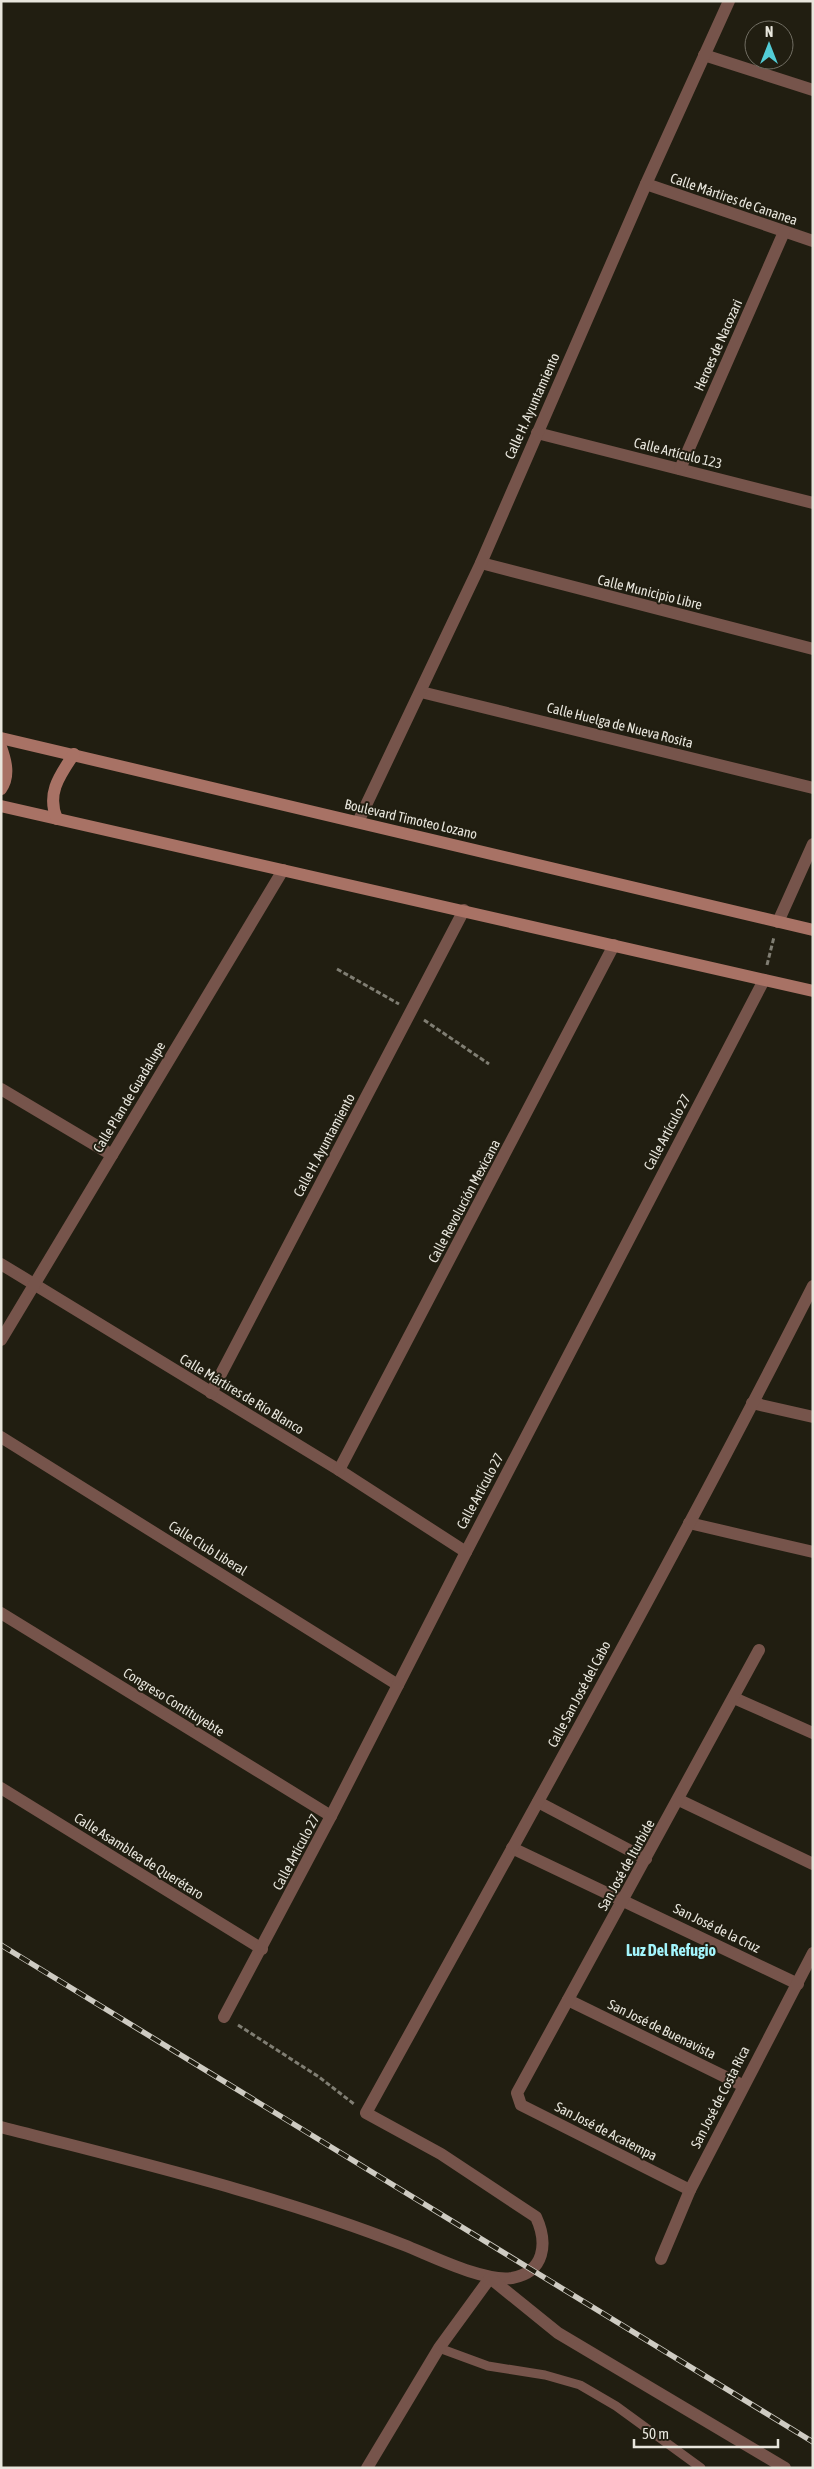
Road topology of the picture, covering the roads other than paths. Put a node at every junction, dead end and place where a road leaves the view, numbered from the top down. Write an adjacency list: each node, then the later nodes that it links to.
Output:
1 (730, 1): 2 (street, Calle H. Ayuntamiento)
2 (704, 55): 3 (street); 4 (street, Calle H. Ayuntamiento)
3 (813, 90)
4 (646, 184): 5 (street, Calle Mártires de Cananea); 7 (street, Calle H. Ayuntamiento)
5 (784, 232): 6 (street, Calle Mártires de Cananea); 8 (street, Heroes de Nacozari)
6 (813, 241)
7 (537, 433): 8 (street, Calle Artículo 123); 10 (street, Calle H. Ayuntamiento)
8 (680, 469): 9 (street, Calle Artículo 123)
9 (813, 503)
10 (481, 563): 11 (street, Calle Municipio Libre); 12 (street, Calle H. Ayuntamiento)
11 (813, 649)
12 (421, 692): 16 (street, Calle Huelga de Nueva Rosita); 20 (street, Calle H. Ayuntamiento)
13 (1, 738): 15 (main road, Boulevard Timoteo Lozano)
14 (1, 748): 17 (main road)
15 (74, 754): 19 (main road); 20 (main road, Boulevard Timoteo Lozano)
16 (813, 788)
17 (1, 790)
18 (1, 806): 19 (main road)
19 (57, 819): 22 (main road)
20 (358, 822): 24 (main road, Boulevard Timoteo Lozano)
21 (813, 844): 24 (street)
22 (283, 870): 23 (main road); 30 (street, Calle Plan de Guadalupe)
23 (464, 910): 26 (main road); 35 (street, Calle H. Ayuntamiento)
24 (778, 922): 25 (main road, Boulevard Timoteo Lozano)
25 (813, 930)
26 (614, 945): 27 (main road); 39 (street, Calle Revolución Mexicana)
27 (764, 980): 28 (main road); 41 (street, Calle Artículo 27)
28 (813, 991)
29 (1, 1088): 30 (street)
30 (112, 1155): 32 (street, Calle Plan de Guadalupe)
31 (1, 1264): 32 (street, Calle Mártires de Río Blanco)
32 (36, 1285): 34 (street, Calle Plan de Guadalupe); 35 (street, Calle Mártires de Río Blanco)
33 (813, 1287): 36 (street, Calle San José del Cabo)
34 (1, 1340)
35 (211, 1393): 39 (street, Calle Mártires de Río Blanco)
36 (752, 1403): 37 (street); 40 (street, Calle San José del Cabo)
37 (813, 1417)
38 (1, 1437): 45 (street, Calle Club Liberal)
39 (339, 1470): 41 (street, Calle Mártires de Río Blanco)
40 (689, 1523): 42 (street); 50 (street, Calle San José del Cabo)
41 (466, 1552): 45 (street, Calle Artículo 27)
42 (813, 1552)
43 (1, 1613): 51 (street, Congreso Contituyebte)
44 (759, 1650): 46 (street, San José de Iturbide)
45 (398, 1685): 51 (street, Calle Artículo 27)
46 (734, 1698): 47 (street); 49 (street, San José de Iturbide)
47 (813, 1733)
48 (1, 1788): 56 (street, Calle Asamblea de Querétaro)
49 (679, 1800): 53 (street, San José de Iturbide); 54 (street)
50 (538, 1802): 52 (street, Calle San José del Cabo); 53 (street)
51 (331, 1816): 56 (street, Calle Artículo 27)
52 (512, 1848): 55 (street, San José de la Cruz); 66 (street, Calle San José del Cabo)
53 (646, 1860): 55 (street, San José de Iturbide)
54 (813, 1864)
55 (624, 1900): 58 (street, San José de la Cruz); 59 (street, San José de Iturbide)
56 (262, 1949): 60 (street, Calle Artículo 27)
57 (813, 1953): 58 (street, San José de Costa Rica)
58 (798, 1984): 61 (street, San José de Costa Rica)
59 (568, 2000): 61 (street, San José de Buenavista); 62 (street, San José de Iturbide)
60 (224, 2016)
61 (742, 2085): 64 (street, San José de Costa Rica)
62 (517, 2093): 64 (street, San José de Acatempa)
63 (1, 2126): 66 (street)
64 (690, 2190): 65 (street, San José de Costa Rica)
65 (661, 2259)
66 (490, 2278): 67 (street); 70 (street)
67 (439, 2348): 68 (street); 69 (lane)
68 (367, 2468)
69 (701, 2468)
70 (785, 2468)

